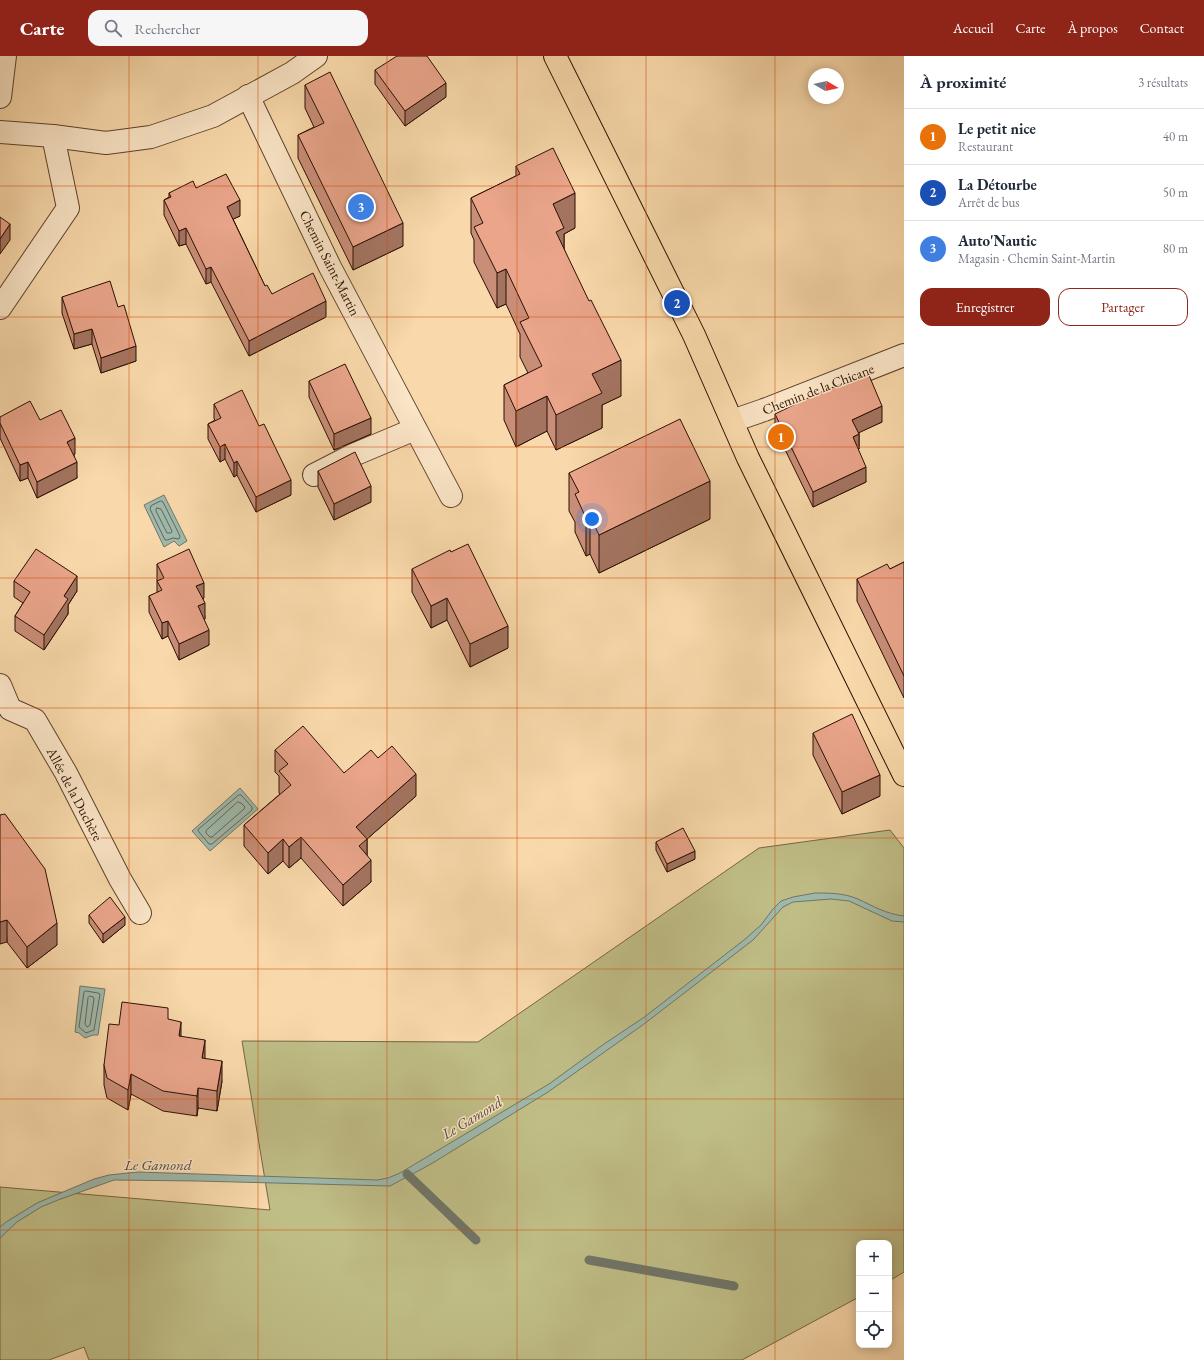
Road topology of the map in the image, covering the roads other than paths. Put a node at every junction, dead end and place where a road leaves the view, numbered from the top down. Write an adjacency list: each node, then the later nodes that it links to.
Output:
1 (4, 56): 5 (street)
2 (316, 56): 4 (street)
3 (555, 56): 10 (main road)
4 (248, 96): 7 (street); 11 (street, Chemin Saint-Martin)
5 (0, 97)
6 (0, 132): 7 (street)
7 (53, 136): 8 (street)
8 (0, 308)
9 (904, 355): 10 (street, Chemin de la Chicane)
10 (732, 421): 15 (main road)
11 (415, 429): 12 (street); 13 (street, Chemin Saint-Martin)
12 (314, 475)
13 (451, 496)
14 (0, 685): 16 (street, Allée de la Duchère)
15 (904, 775)
16 (140, 913)

